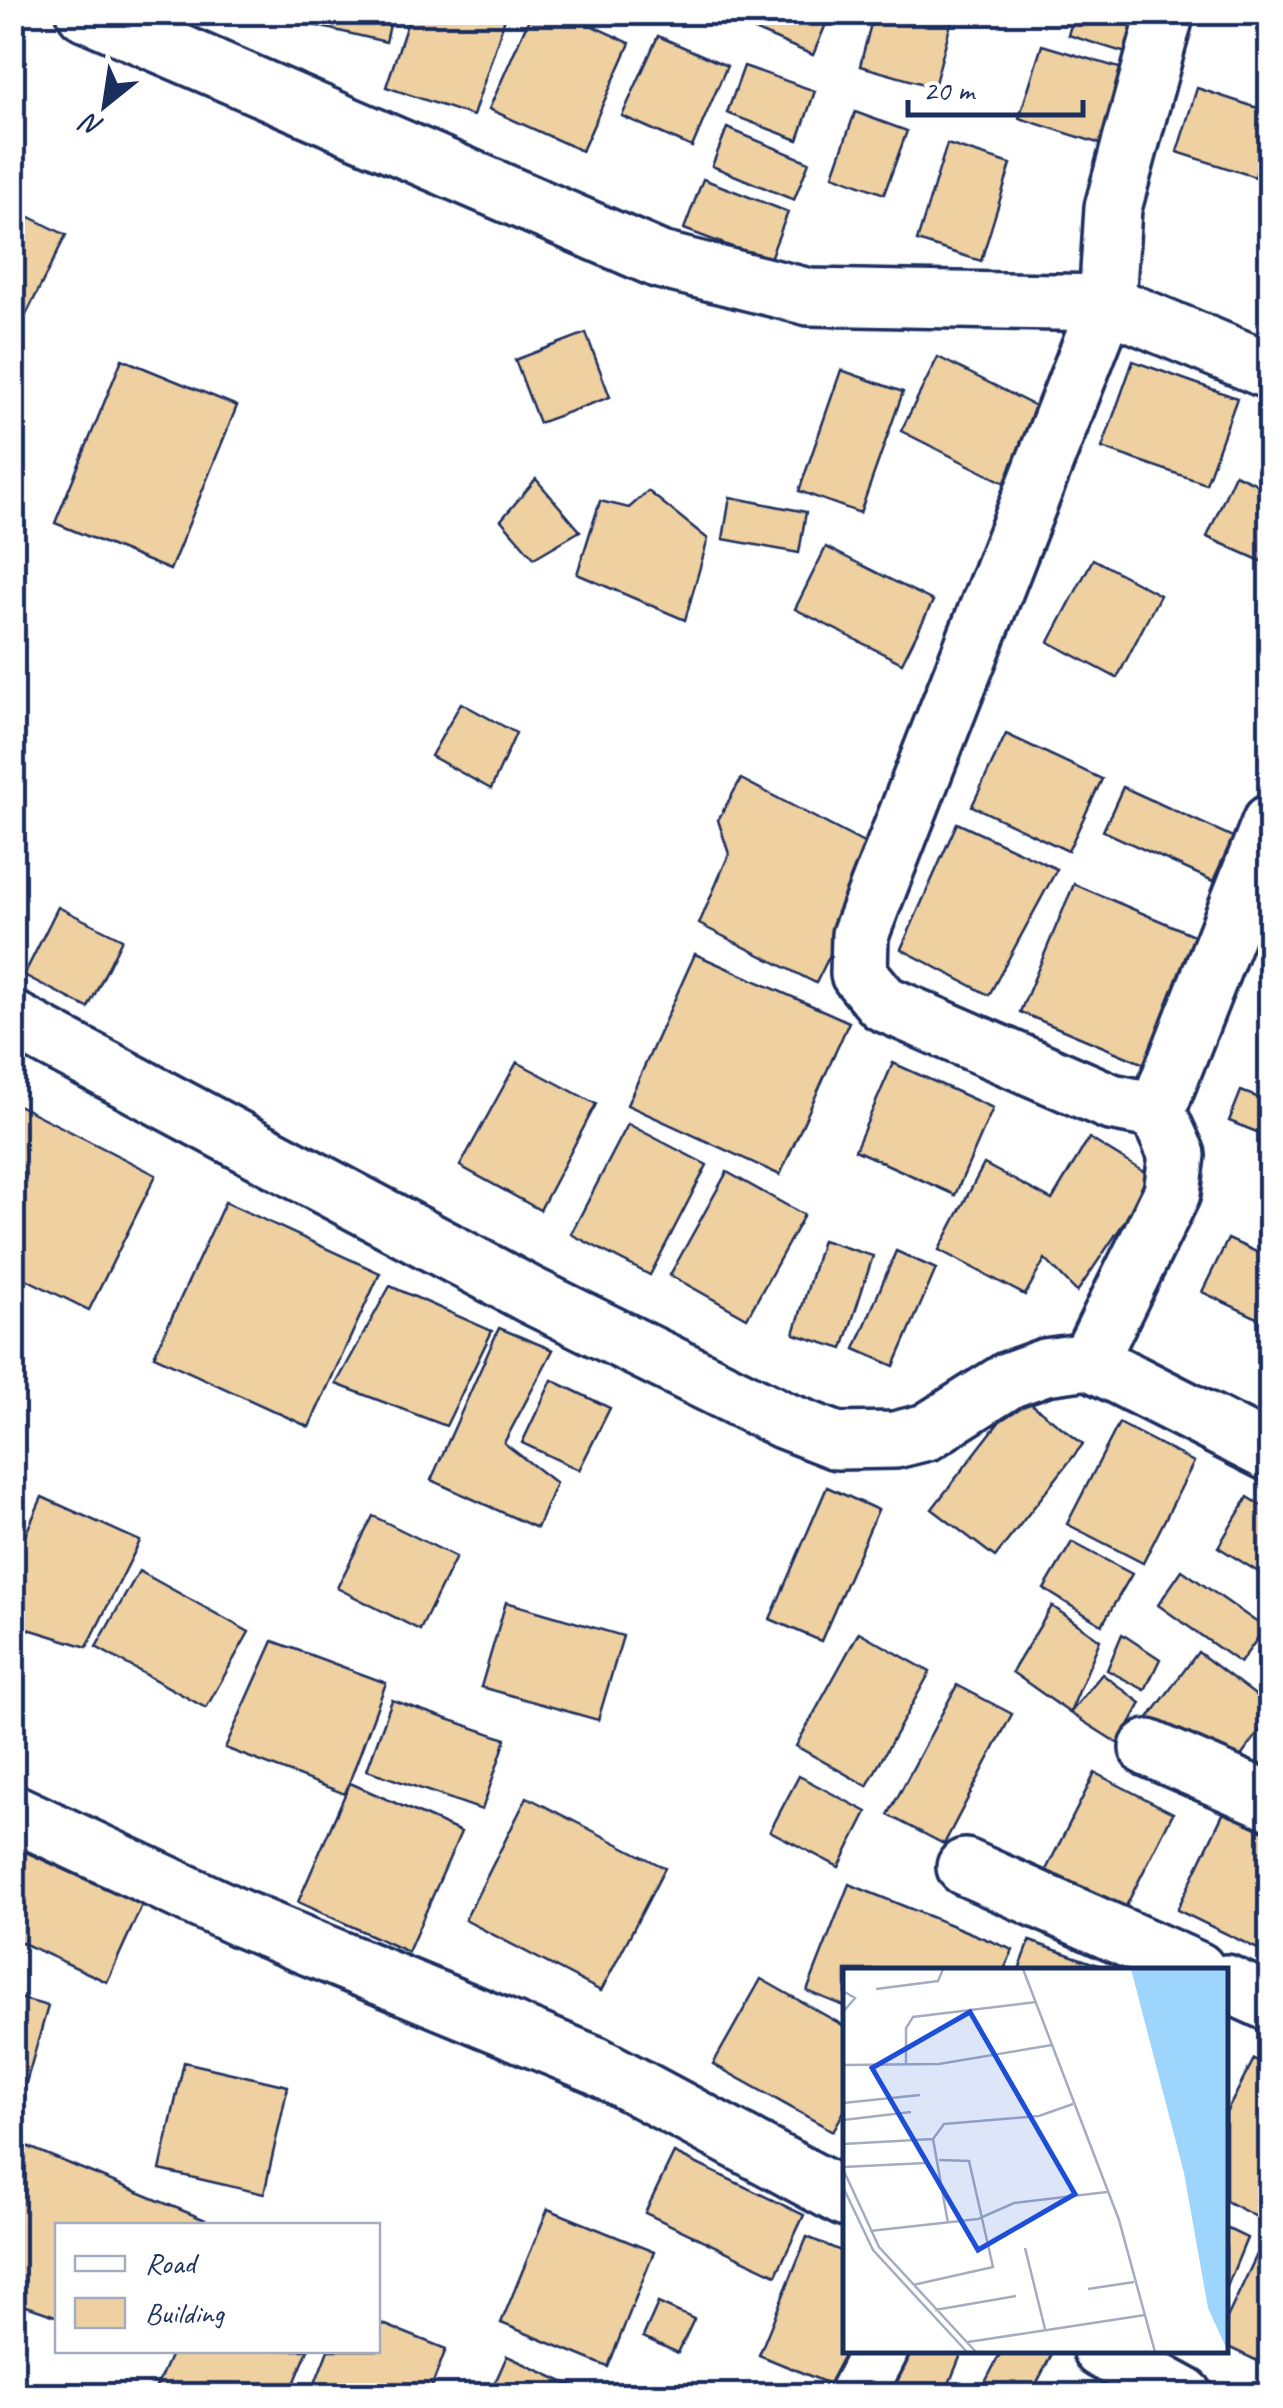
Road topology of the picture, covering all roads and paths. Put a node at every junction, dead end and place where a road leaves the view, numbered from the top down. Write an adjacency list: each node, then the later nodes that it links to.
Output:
1 (85, 12): 3 (street)
2 (1166, 12): 3 (street)
3 (1107, 304): 4 (street); 7 (street)
4 (1270, 371)
5 (1270, 823): 7 (street)
6 (12, 1018): 8 (street)
7 (1157, 1112): 8 (street)
8 (1088, 1361): 9 (street)
9 (1270, 1452)
10 (1148, 1748): 11 (street)
11 (1270, 1801)
12 (12, 1812): 17 (street)
13 (965, 1867): 14 (street)
14 (1192, 1968)
15 (1228, 1984): 16 (street)
16 (1270, 2003)
17 (843, 2197)
18 (878, 2353): 20 (street)
19 (1106, 2353): 21 (street)
20 (856, 2396)
21 (1185, 2396)

